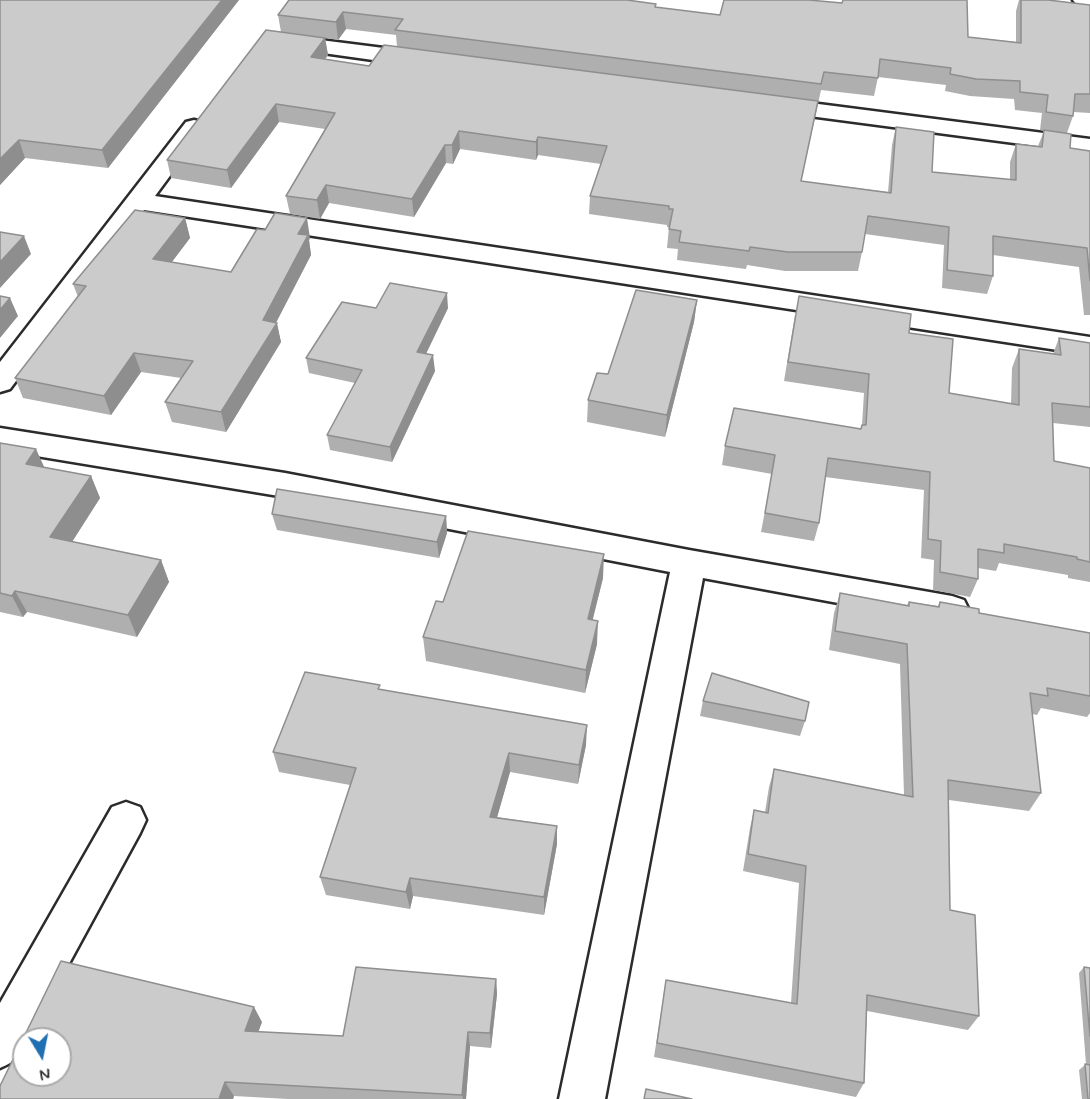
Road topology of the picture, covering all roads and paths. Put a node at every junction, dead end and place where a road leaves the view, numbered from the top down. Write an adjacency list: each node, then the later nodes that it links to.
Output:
1 (1083, 0): 2 (street)
2 (1090, 1)
3 (280, 15): 4 (street)
4 (439, 62)
5 (747, 102): 7 (street)
6 (211, 105): 8 (street)
7 (1090, 146)
8 (138, 201): 9 (street); 10 (street)
9 (1090, 346)
10 (0, 382)
11 (0, 439): 12 (street)
12 (689, 563): 13 (street); 16 (street)
13 (984, 615)
14 (126, 820): 15 (street)
15 (0, 1046)
16 (582, 1099)

